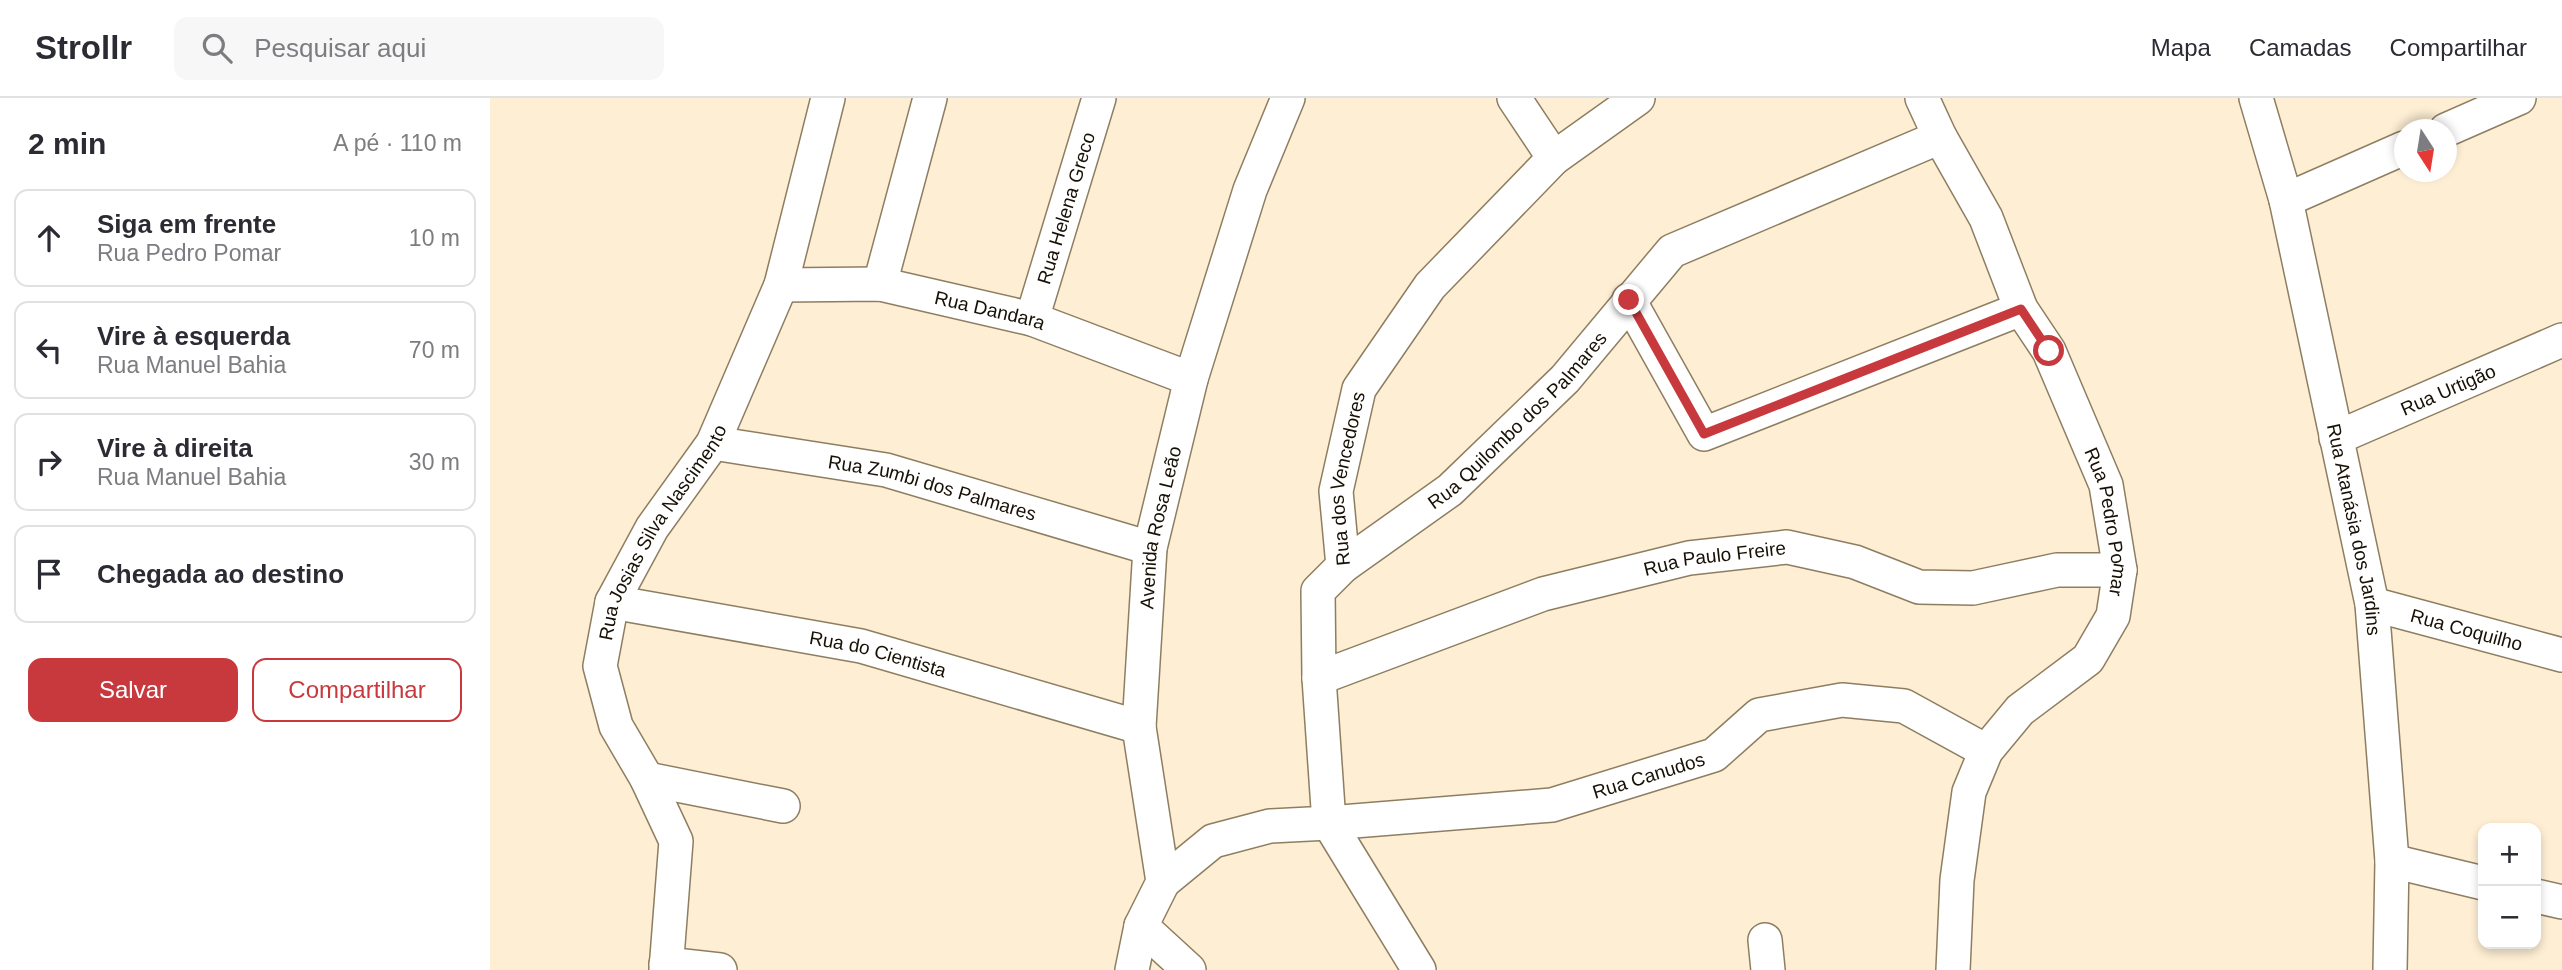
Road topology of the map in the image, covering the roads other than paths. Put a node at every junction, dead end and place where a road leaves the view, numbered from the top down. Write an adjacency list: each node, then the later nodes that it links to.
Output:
1 (828, 98): 16 (street, Rua Josias Silva Nascimento)
2 (930, 98): 15 (street)
3 (1098, 98): 19 (street, Rua Helena Greco)
4 (1287, 98): 21 (street, Avenida Rosa Leão)
5 (1514, 98): 13 (street)
6 (1638, 98): 13 (street, Rua dos Vencedores)
7 (1922, 98): 11 (street, Rua Pedro Pomar)
8 (2256, 98): 14 (street, Rua Atanásia dos Jardins)
9 (2519, 98): 10 (street)
10 (2457, 125)
11 (1940, 137): 17 (street, Rua Quilombo dos Palmares); 18 (street, Rua Pedro Pomar)
12 (2394, 152): 14 (street)
13 (1554, 158): 25 (street, Rua dos Vencedores)
14 (2286, 200): 22 (street, Rua Atanásia dos Jardins)
15 (880, 284): 16 (street, Rua Dandara); 19 (street, Rua Dandara)
16 (781, 285): 23 (street, Rua Josias Silva Nascimento)
17 (1629, 300): 18 (street); 25 (street, Rua Quilombo dos Palmares)
18 (2021, 309): 26 (street, Rua Pedro Pomar)
19 (1032, 319): 21 (street, Rua Dandara)
20 (2562, 340): 22 (street, Rua Urtigão)
21 (1191, 379): 24 (street, Avenida Rosa Leão)
22 (2336, 438): 28 (street, Rua Atanásia dos Jardins)
23 (713, 443): 24 (street, Rua Zumbi dos Palmares); 27 (street, Rua Josias Silva Nascimento)
24 (1150, 548): 31 (street, Avenida Rosa Leão)
25 (1343, 566): 30 (street, Rua dos Vencedores)
26 (2120, 570): 30 (street, Rua Paulo Freire); 32 (street, Rua Pedro Pomar)
27 (612, 602): 31 (street, Rua do Cientista); 33 (street, Rua Josias Silva Nascimento)
28 (2372, 604): 29 (street, Rua Coquilho); 36 (street, Rua Atanásia dos Jardins)
29 (2562, 655)
30 (1319, 678): 35 (street, Rua dos Vencedores)
31 (1139, 727): 37 (street, Avenida Rosa Leão)
32 (1986, 751): 35 (street, Rua Canudos); 47 (street, Rua Pedro Pomar)
33 (648, 779): 34 (street); 42 (street, Rua Josias Silva Nascimento)
34 (783, 806)
35 (1329, 823): 37 (street); 46 (street)
36 (2392, 861): 38 (street); 48 (street, Rua Atanásia dos Jardins)
37 (1163, 882): 41 (street)
38 (2478, 882)
39 (2541, 897): 40 (street)
40 (2562, 902)
41 (1141, 926): 44 (street); 45 (street)
42 (666, 967): 43 (street)
43 (720, 970)
44 (1132, 970)
45 (1189, 970)
46 (1419, 970)
47 (1953, 970)
48 (2390, 970)

